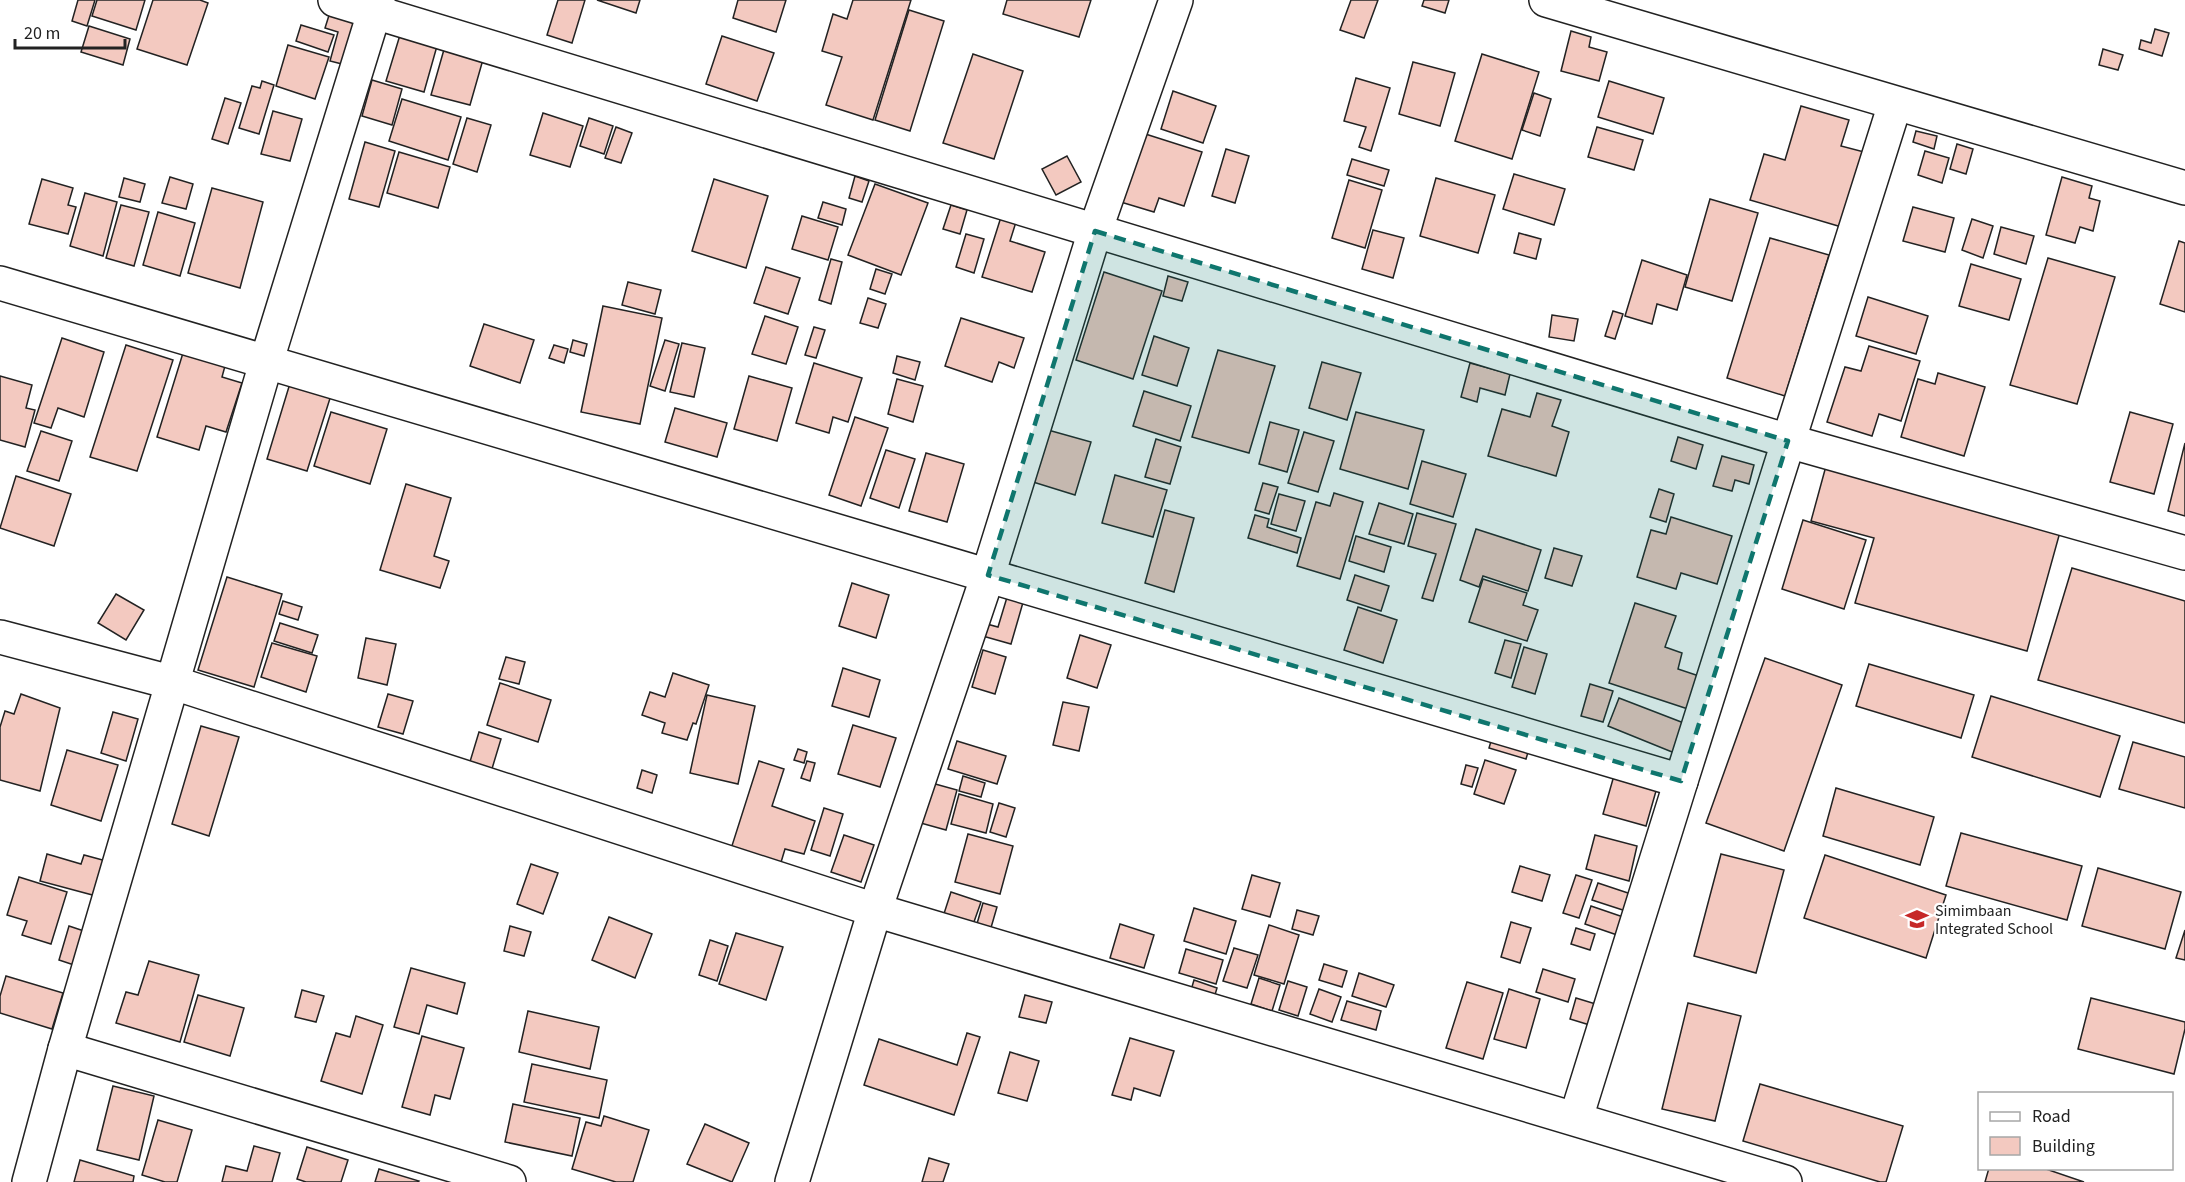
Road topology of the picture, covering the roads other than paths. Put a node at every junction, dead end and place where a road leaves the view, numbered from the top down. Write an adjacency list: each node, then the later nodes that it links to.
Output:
1 (335, 0): 4 (street)
2 (1176, 0): 7 (street)
3 (1546, 0): 5 (street)
4 (376, 6): 7 (street); 9 (street)
5 (1895, 104): 6 (street); 10 (street)
6 (2185, 188)
7 (1095, 231): 10 (street); 12 (street)
8 (0, 283): 9 (street)
9 (266, 363): 12 (street); 14 (street)
10 (1788, 441): 11 (street); 15 (street)
11 (2185, 554)
12 (988, 575): 15 (street); 16 (street)
13 (0, 636): 14 (street)
14 (174, 683): 16 (street); 17 (street)
15 (1681, 781): 18 (street)
16 (875, 910): 18 (street); 21 (street)
17 (65, 1049): 19 (street); 20 (street)
18 (1576, 1118): 22 (street)
19 (29, 1182)
20 (509, 1182)
21 (792, 1182)
22 (1785, 1182)

